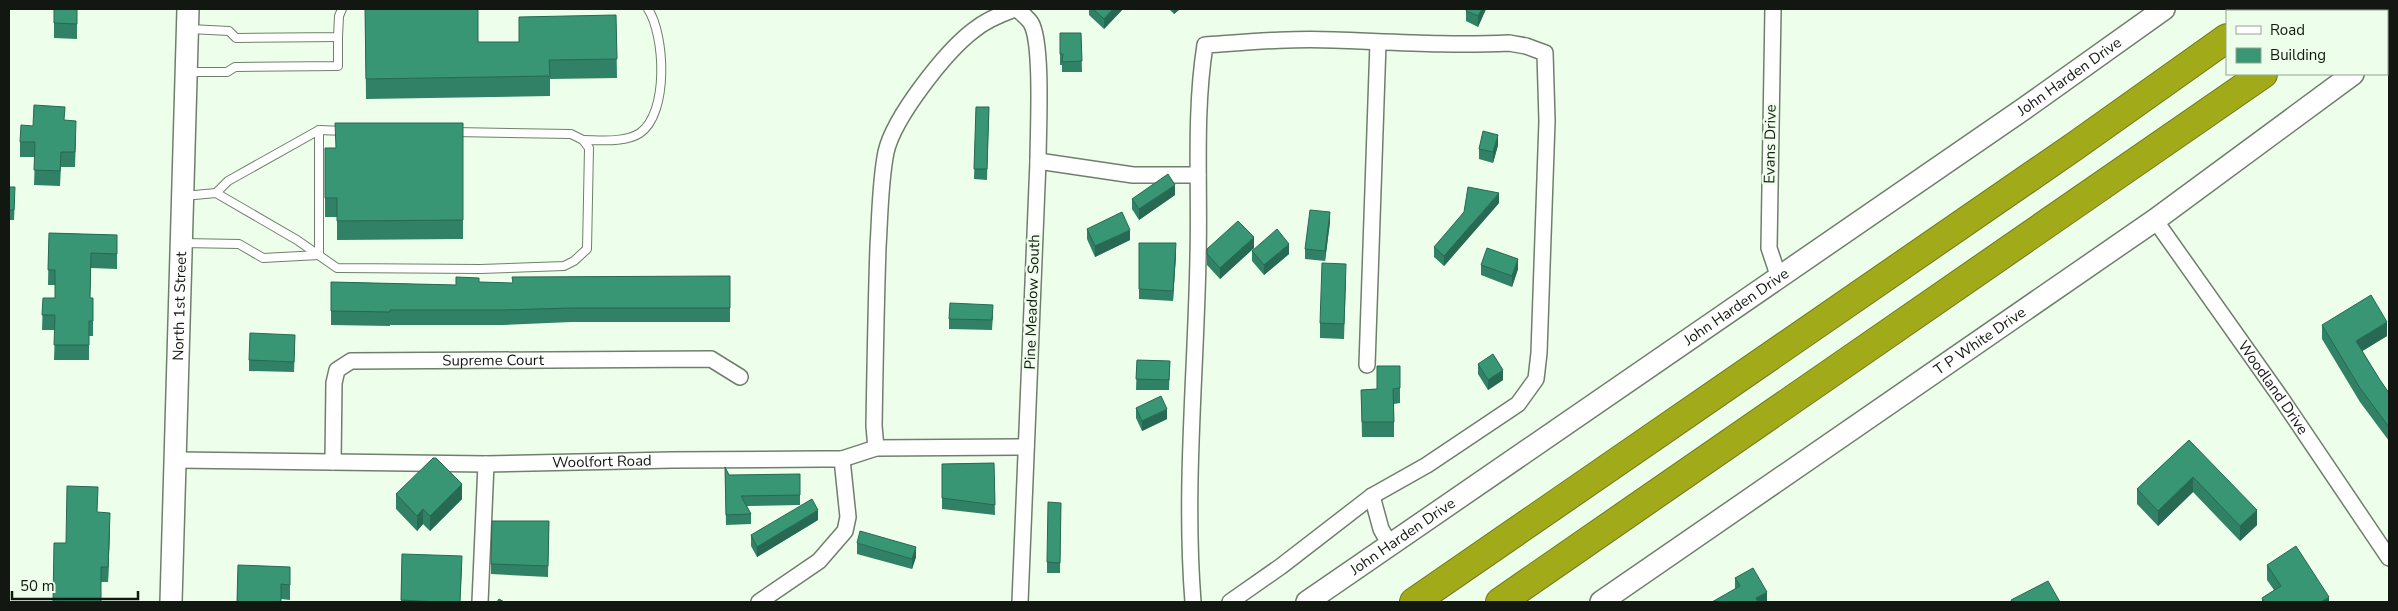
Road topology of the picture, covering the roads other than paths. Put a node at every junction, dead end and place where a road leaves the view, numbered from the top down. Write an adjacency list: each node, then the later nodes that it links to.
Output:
1 (342, 9): 7 (lane)
2 (648, 9): 16 (lane)
3 (1016, 9): 17 (street, Pine Meadow South); 28 (street, Pine Meadow South)
4 (1773, 9): 24 (street, Evans Drive)
5 (2164, 9): 24 (street, John Harden Drive)
6 (188, 19): 7 (lane); 10 (street, North 1st Street)
7 (338, 37): 10 (lane)
8 (2226, 39): 43 (highway)
9 (1378, 43): 18 (street); 25 (street); 33 (street)
10 (186, 72): 20 (street, North 1st Street)
11 (2262, 75): 44 (highway)
12 (2352, 75): 21 (street, T P White Drive)
13 (319, 130): 14 (lane); 19 (lane); 23 (lane)
14 (358, 131)
15 (445, 132): 16 (lane)
16 (583, 140): 23 (lane)
17 (1038, 161): 18 (street); 27 (street, Pine Meadow South)
18 (1198, 175): 40 (street)
19 (216, 193): 20 (lane); 23 (lane)
20 (184, 196): 22 (street, North 1st Street)
21 (2155, 220): 35 (street, Woodland Drive); 45 (street, T P White Drive)
22 (182, 243): 23 (lane); 30 (street, North 1st Street)
23 (319, 256)
24 (1779, 278): 34 (street, John Harden Drive)
25 (1367, 365)
26 (740, 377): 31 (street, Supreme Court)
27 (1026, 447): 28 (street, Woolfort Road); 39 (street, Pine Meadow South)
28 (876, 448): 29 (street, Woolfort Road)
29 (842, 458): 32 (street, Woolfort Road); 38 (street)
30 (176, 460): 31 (street, Woolfort Road); 36 (street, North 1st Street)
31 (333, 462): 32 (street, Woolfort Road)
32 (486, 464): 37 (street)
33 (1372, 496): 34 (street); 41 (street)
34 (1390, 545): 42 (street, John Harden Drive)
35 (2389, 558)
36 (171, 602)
37 (480, 602)
38 (759, 602)
39 (1020, 602)
40 (1192, 602)
41 (1230, 602)
42 (1307, 602)
43 (1414, 602)
44 (1500, 602)
45 (1601, 602)

